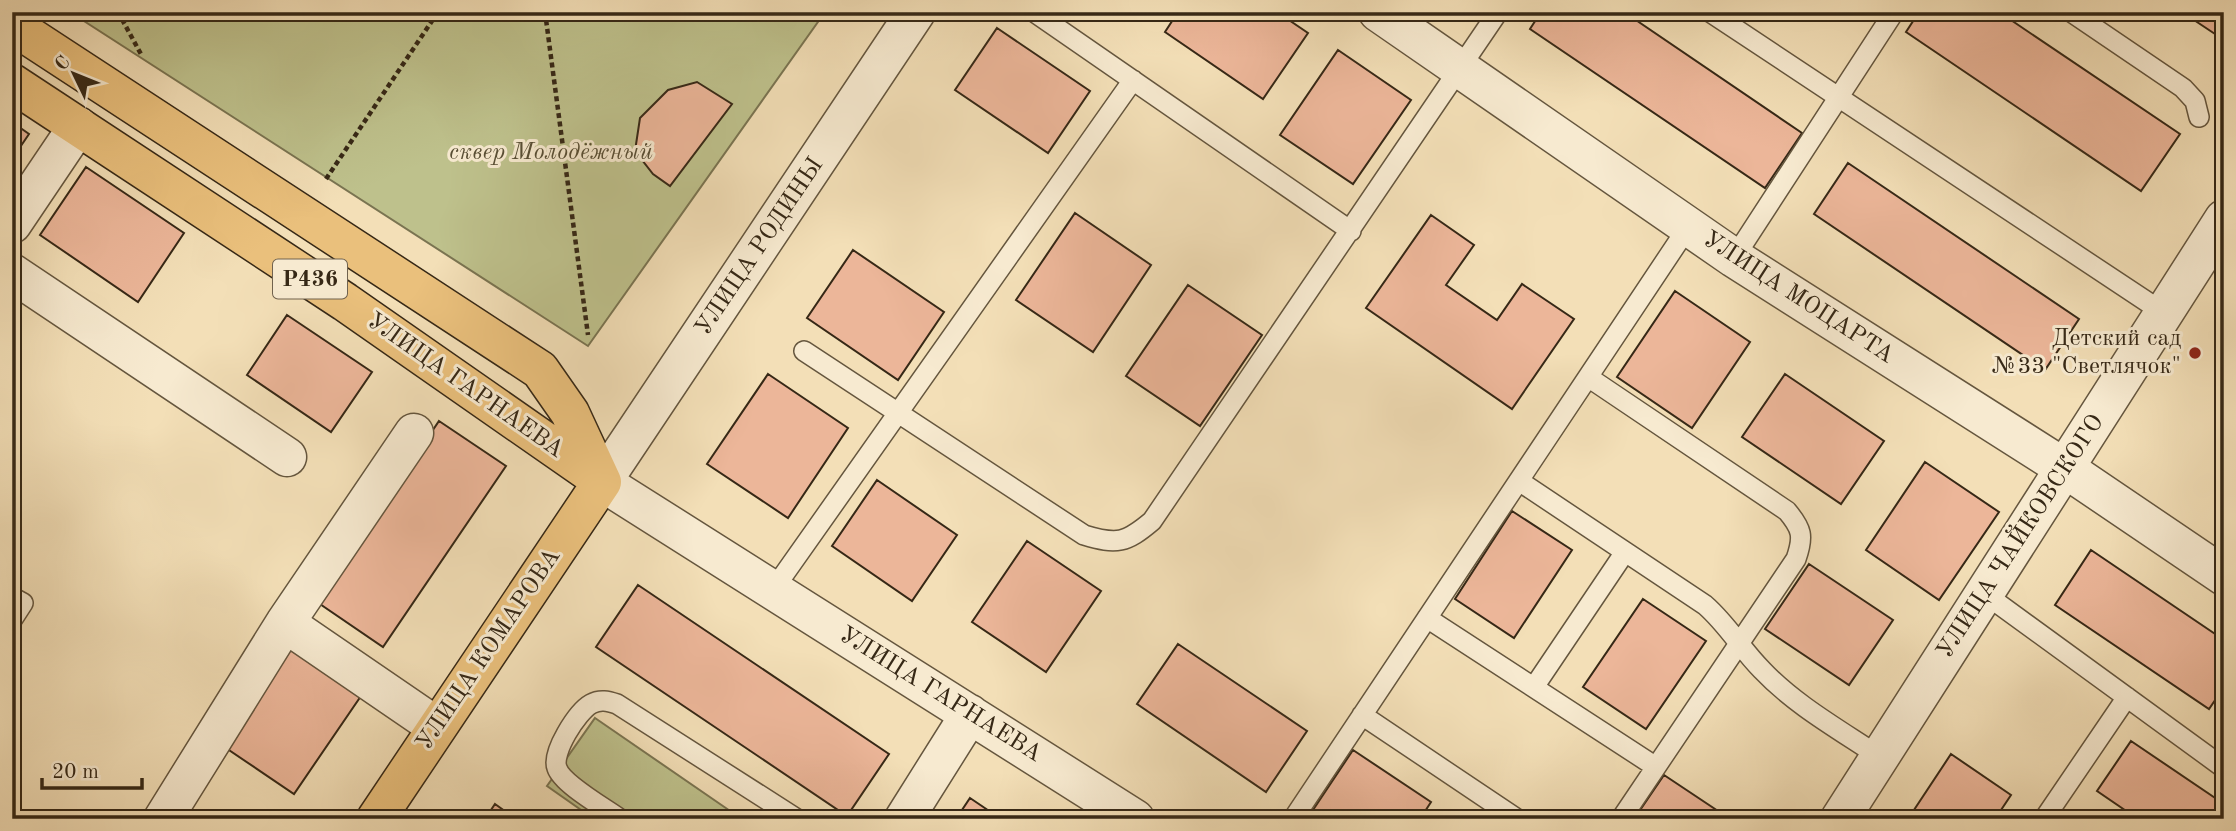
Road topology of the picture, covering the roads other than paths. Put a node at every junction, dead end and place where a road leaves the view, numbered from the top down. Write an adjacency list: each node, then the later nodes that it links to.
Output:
1 (916, 12): 29 (street, УЛИЦА РОДИНЫ)
2 (1034, 12): 10 (lane)
3 (1378, 12): 9 (street, УЛИЦА МОЦАРТА)
4 (1499, 12): 9 (lane)
5 (1710, 12): 12 (lane)
6 (1894, 12): 12 (lane)
7 (2071, 12): 13 (lane)
8 (12, 25): 29 (main road, УЛИЦА ГАРНАЕВА)
9 (1460, 69): 17 (street, УЛИЦА МОЦАРТА); 18 (lane)
10 (1133, 80): 18 (lane); 24 (lane)
11 (12, 83): 14 (main road, УЛИЦА ГАРНАЕВА / P436)
12 (1839, 99): 19 (lane); 21 (lane)
13 (2199, 117)
14 (78, 126): 16 (street); 29 (main road, УЛИЦА ГАРНАЕВА / P436)
15 (2224, 219): 21 (street, УЛИЦА ЧАЙКОВСКОГО)
16 (12, 224)
17 (1688, 227): 19 (street, УЛИЦА МОЦАРТА); 23 (lane)
18 (1351, 231): 24 (lane)
19 (1734, 258): 27 (street, УЛИЦА МОЦАРТА)
20 (12, 273): 26 (street)
21 (2164, 313): 27 (street, УЛИЦА ЧАЙКОВСКОГО)
22 (804, 351): 24 (lane)
23 (1588, 377): 28 (lane); 38 (lane)
24 (898, 413): 32 (lane)
25 (414, 433): 37 (street)
26 (287, 457)
27 (2066, 468): 31 (street, УЛИЦА МОЦАРТА); 33 (street, УЛИЦА ЧАЙКОВСКОГО)
28 (1519, 481): 30 (lane); 35 (lane)
29 (603, 482): 32 (street, УЛИЦА ГАРНАЕВА); 43 (main road, УЛИЦА КОМАРОВА)
30 (1625, 552): 38 (lane); 39 (lane)
31 (2224, 576)
32 (773, 590): 41 (street, УЛИЦА ГАРНАЕВА)
33 (1985, 594): 40 (lane); 44 (street, УЛИЦА ЧАЙКОВСКОГО)
34 (12, 597): 36 (lane)
35 (1427, 618): 39 (lane); 42 (lane)
36 (12, 620)
37 (285, 623): 43 (street); 48 (street)
38 (1740, 642): 44 (lane); 45 (lane)
39 (1534, 687): 45 (lane)
40 (2127, 697): 46 (lane); 57 (lane)
41 (970, 714): 47 (street, УЛИЦА ГАРНАЕВА); 52 (street)
42 (1362, 715): 53 (lane); 54 (lane)
43 (437, 727): 49 (main road, УЛИЦА КОМАРОВА)
44 (1880, 757): 56 (street, УЛИЦА ЧАЙКОВСКОГО)
45 (1656, 767): 55 (lane)
46 (2224, 768)
47 (1122, 815)
48 (163, 819)
49 (376, 819)
50 (620, 819): 51 (lane)
51 (797, 819)
52 (904, 819)
53 (1293, 819)
54 (1517, 819)
55 (1621, 819)
56 (1840, 819)
57 (2044, 819)

